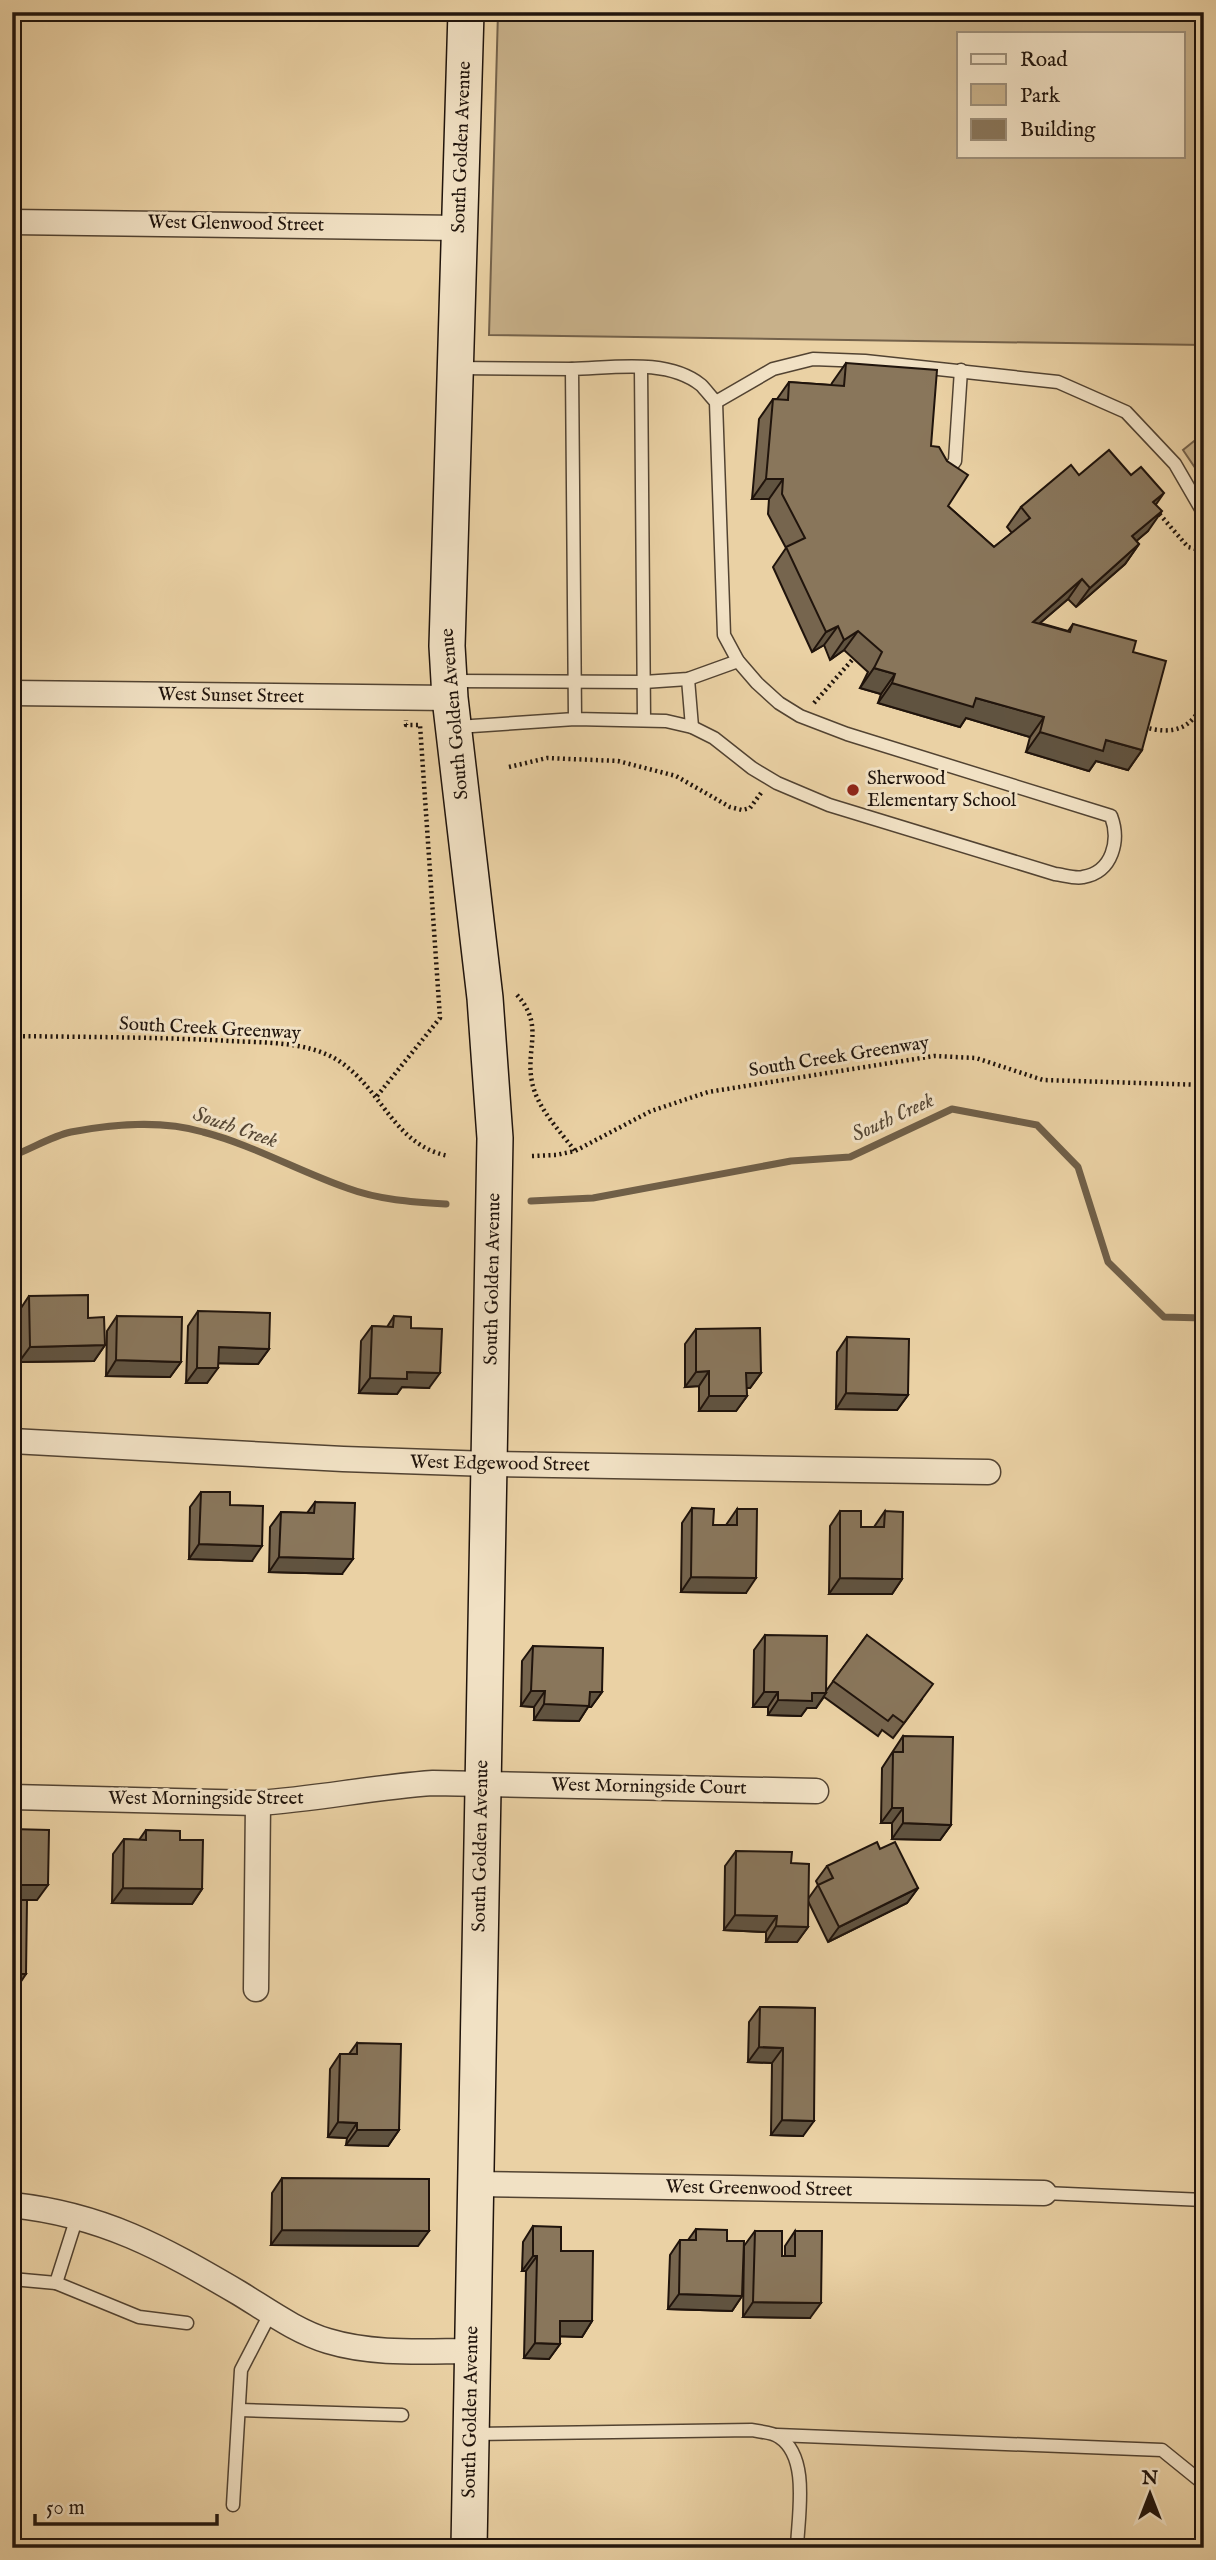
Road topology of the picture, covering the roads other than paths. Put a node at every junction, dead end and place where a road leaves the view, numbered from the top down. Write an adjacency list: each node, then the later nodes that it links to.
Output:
1 (466, 12): 3 (street, South Golden Avenue)
2 (12, 222): 3 (street, West Glenwood Street)
3 (459, 228): 4 (street, South Golden Avenue)
4 (454, 368): 6 (lane); 16 (street, South Golden Avenue)
5 (641, 368): 6 (lane); 8 (lane); 14 (lane)
6 (572, 369): 13 (lane)
7 (961, 370): 8 (lane); 9 (lane); 10 (lane)
8 (716, 402): 11 (lane)
9 (938, 485)
10 (1204, 514)
11 (738, 661): 12 (lane); 19 (lane)
12 (688, 679): 14 (lane); 19 (lane)
13 (574, 681): 14 (lane); 16 (lane); 17 (lane)
14 (644, 682): 18 (lane)
15 (12, 692): 16 (street, West Sunset Street)
16 (451, 702): 17 (lane); 21 (street, South Golden Avenue)
17 (575, 719): 18 (lane)
18 (644, 720): 19 (lane)
19 (692, 727)
20 (12, 1441): 21 (street, West Edgewood Street)
21 (489, 1464): 22 (street, West Edgewood Street); 23 (street, South Golden Avenue)
22 (988, 1472)
23 (482, 1784): 24 (street, West Morningside Court); 26 (street, West Morningside Street); 28 (street, South Golden Avenue)
24 (816, 1791)
25 (12, 1797): 26 (street, West Morningside Street)
26 (258, 1803): 27 (street)
27 (256, 1989)
28 (475, 2184): 29 (street, West Greenwood Street); 37 (street, South Golden Avenue)
29 (1044, 2193): 30 (lane)
30 (1204, 2200)
31 (12, 2205): 32 (street)
32 (77, 2217): 34 (lane); 35 (street)
33 (12, 2279): 34 (lane)
34 (56, 2283): 36 (lane)
35 (271, 2312): 37 (street); 38 (lane)
36 (187, 2323)
37 (472, 2351): 40 (street, South Golden Avenue)
38 (239, 2410): 39 (lane); 43 (lane)
39 (402, 2415)
40 (470, 2434): 41 (lane); 44 (street, South Golden Avenue)
41 (777, 2435): 42 (lane); 45 (lane)
42 (1204, 2484)
43 (233, 2505)
44 (468, 2548)
45 (797, 2548)

